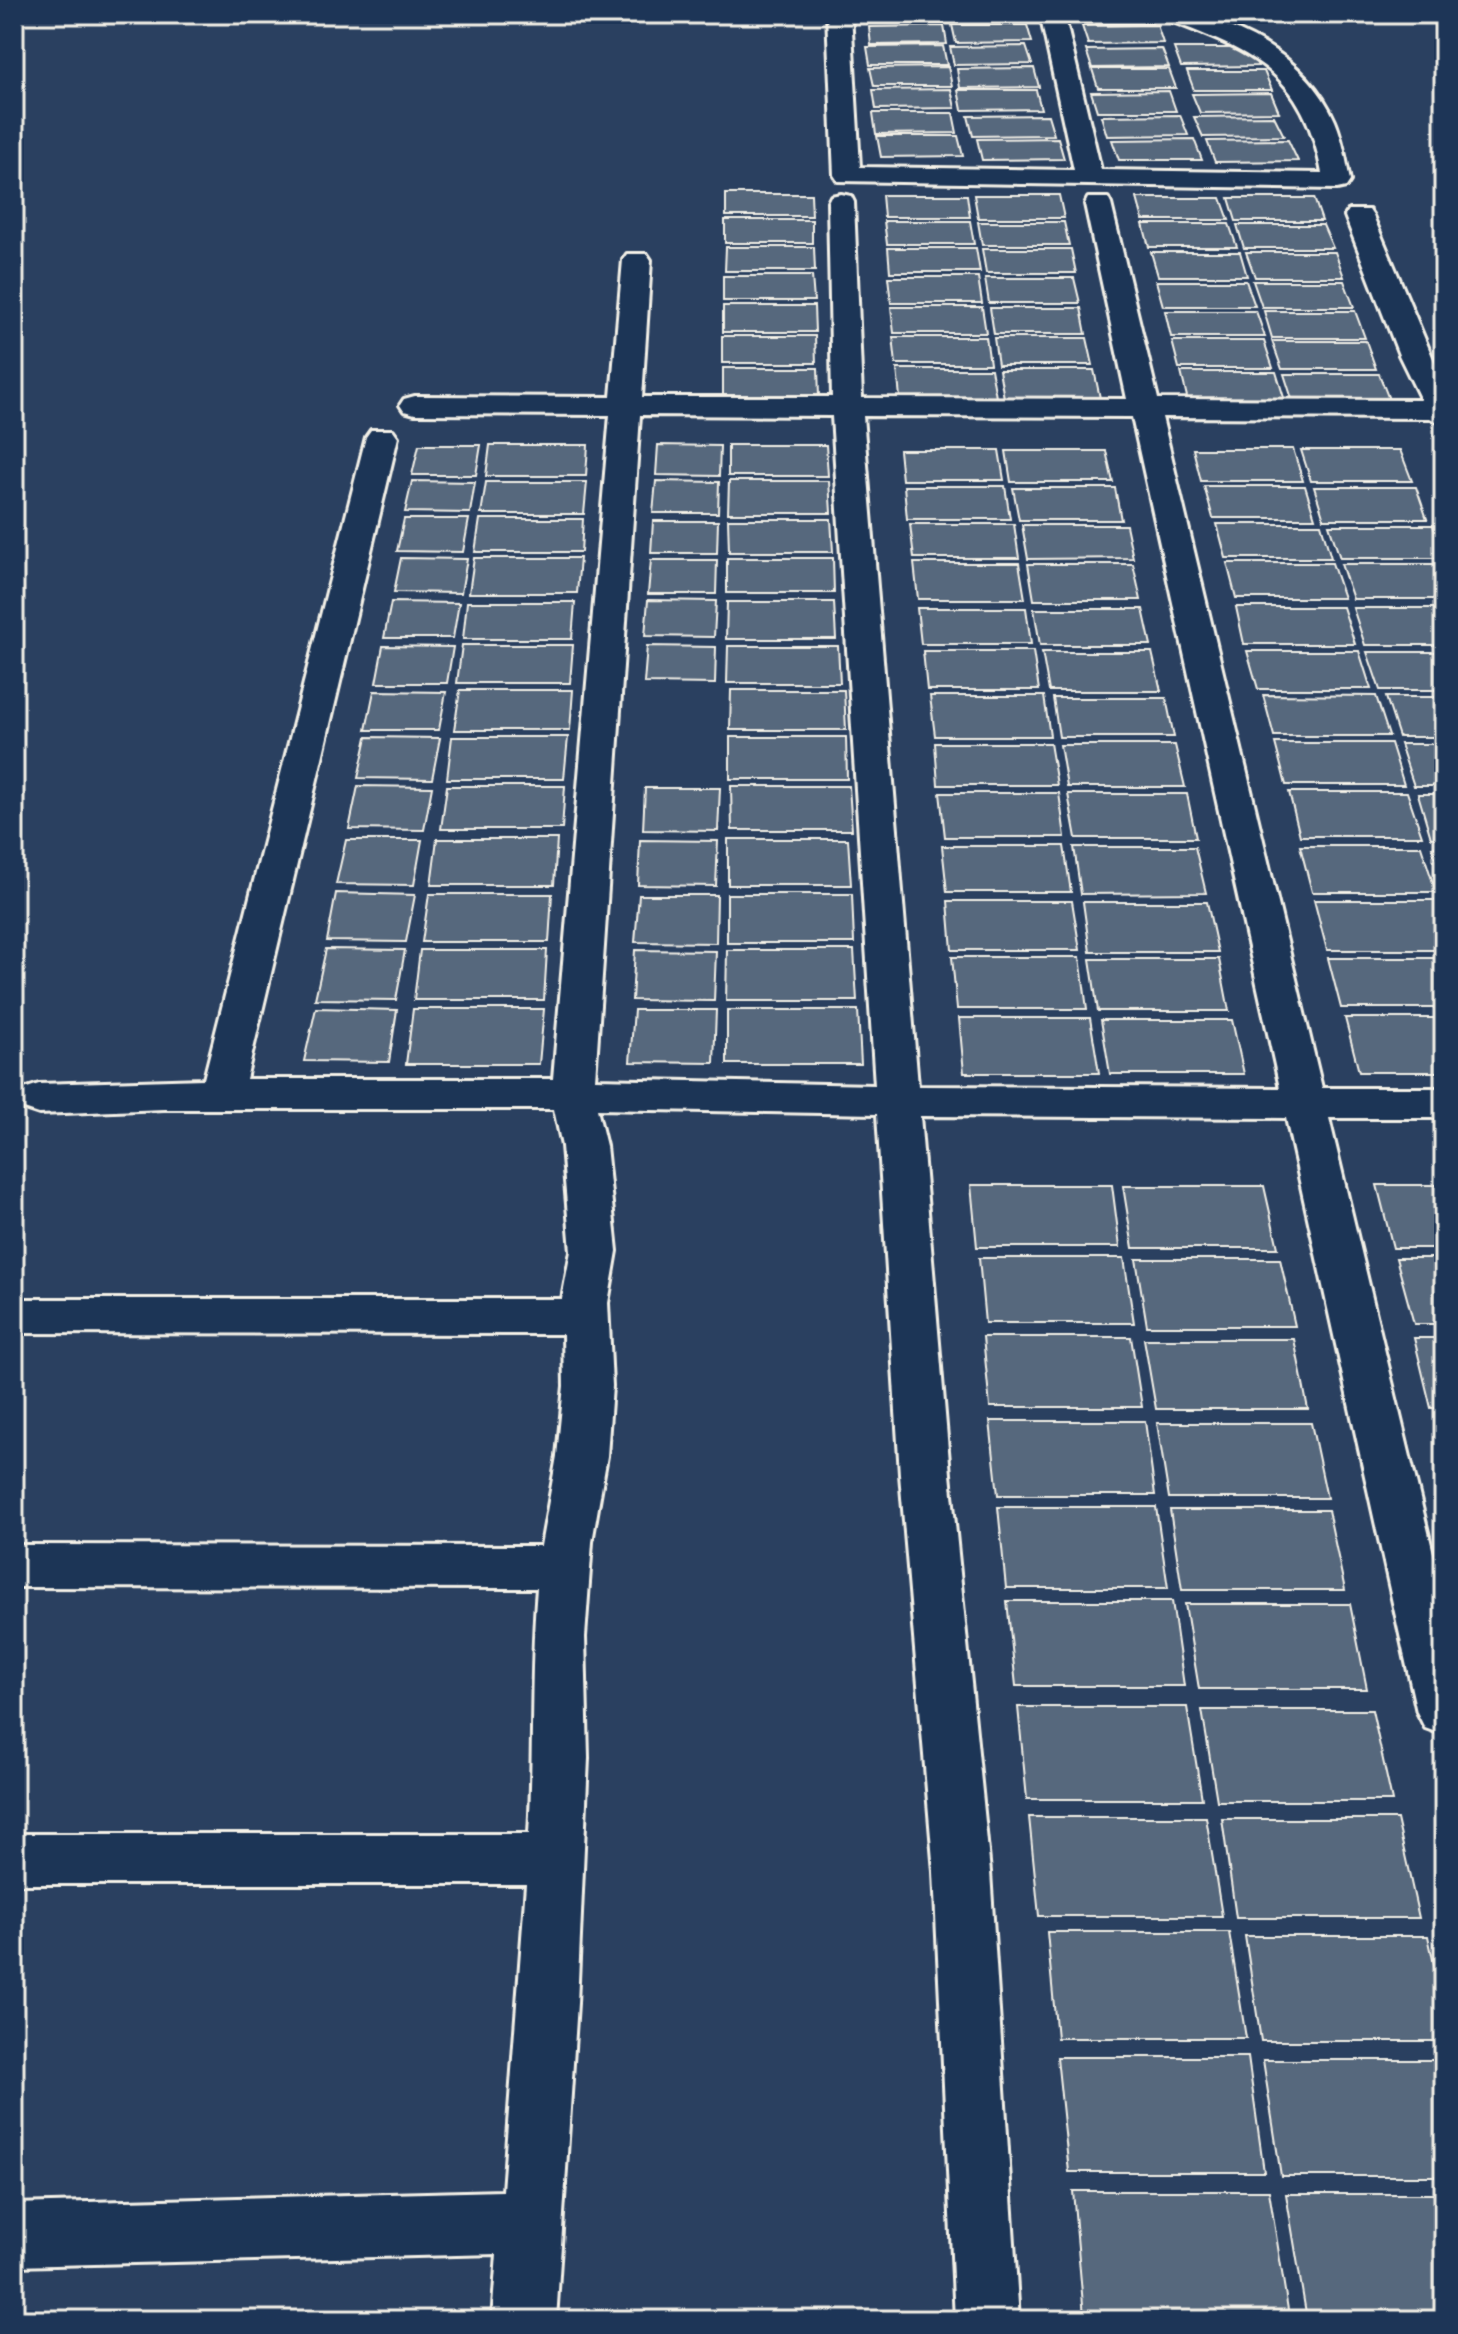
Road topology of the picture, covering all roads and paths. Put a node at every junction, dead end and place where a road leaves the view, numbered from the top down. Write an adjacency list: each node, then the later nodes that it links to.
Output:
1 (839, 14): 4 (street)
2 (1052, 14): 4 (street)
3 (1173, 14): 4 (street)
4 (1094, 190): 11 (street)
5 (841, 202): 10 (street)
6 (1359, 216): 12 (street)
7 (637, 260): 9 (street)
8 (415, 405): 9 (street)
9 (624, 406): 10 (street); 15 (street)
10 (847, 407): 11 (street); 17 (street)
11 (1143, 408): 12 (street); 18 (street)
12 (1443, 413)
13 (382, 437): 14 (street)
14 (221, 1095): 15 (street); 16 (street)
15 (573, 1095): 17 (street); 21 (street)
16 (39, 1099)
17 (896, 1099): 18 (street); 30 (street)
18 (1302, 1103): 19 (street); 24 (street)
19 (1444, 1103)
20 (14, 1316): 21 (street)
21 (585, 1317): 23 (street)
22 (14, 1566): 23 (street)
23 (565, 1567): 26 (street)
24 (1444, 1712)
25 (14, 1859): 26 (street)
26 (553, 1859): 27 (street)
27 (531, 2222): 28 (street); 29 (street)
28 (14, 2235)
29 (524, 2320)
30 (987, 2320)

